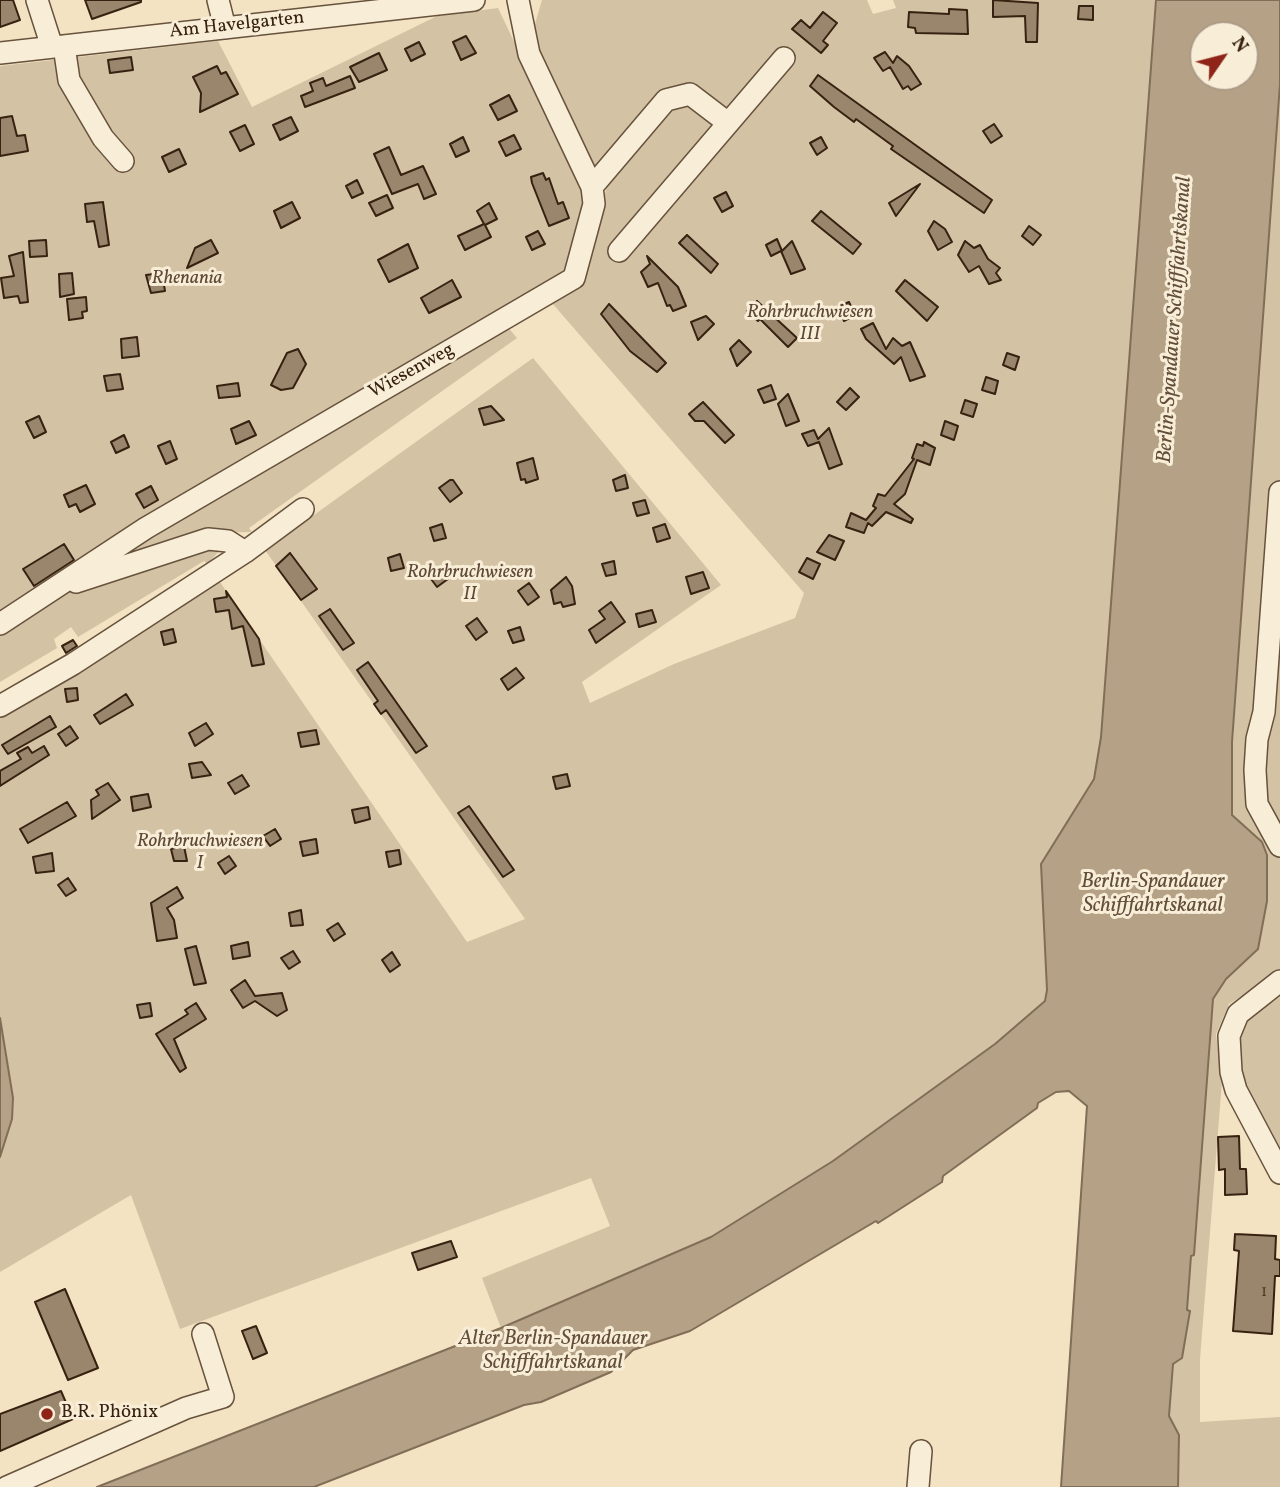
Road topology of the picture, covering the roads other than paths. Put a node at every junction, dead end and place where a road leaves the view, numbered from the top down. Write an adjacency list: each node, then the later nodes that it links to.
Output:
1 (37, 0): 7 (street)
2 (218, 0): 6 (street)
3 (474, 0): 5 (street, Am Havelgarten)
4 (518, 0): 12 (street)
5 (398, 4): 6 (street, Am Havelgarten)
6 (225, 28): 7 (street, Am Havelgarten)
7 (58, 46): 8 (street, Am Havelgarten); 11 (street)
8 (0, 53)
9 (784, 58): 10 (street)
10 (728, 123): 12 (street); 13 (street)
11 (123, 161)
12 (592, 187): 17 (street, Wiesenweg)
13 (619, 251)
14 (1280, 492): 20 (street)
15 (303, 509): 16 (street)
16 (245, 552): 17 (street); 19 (street)
17 (66, 580): 18 (street, Wiesenweg)
18 (0, 624)
19 (0, 706)
20 (1280, 846)
21 (1280, 981): 22 (street)
22 (1280, 1173)
23 (204, 1334): 25 (street)
24 (921, 1451): 26 (street)
25 (7, 1487)
26 (918, 1487)

